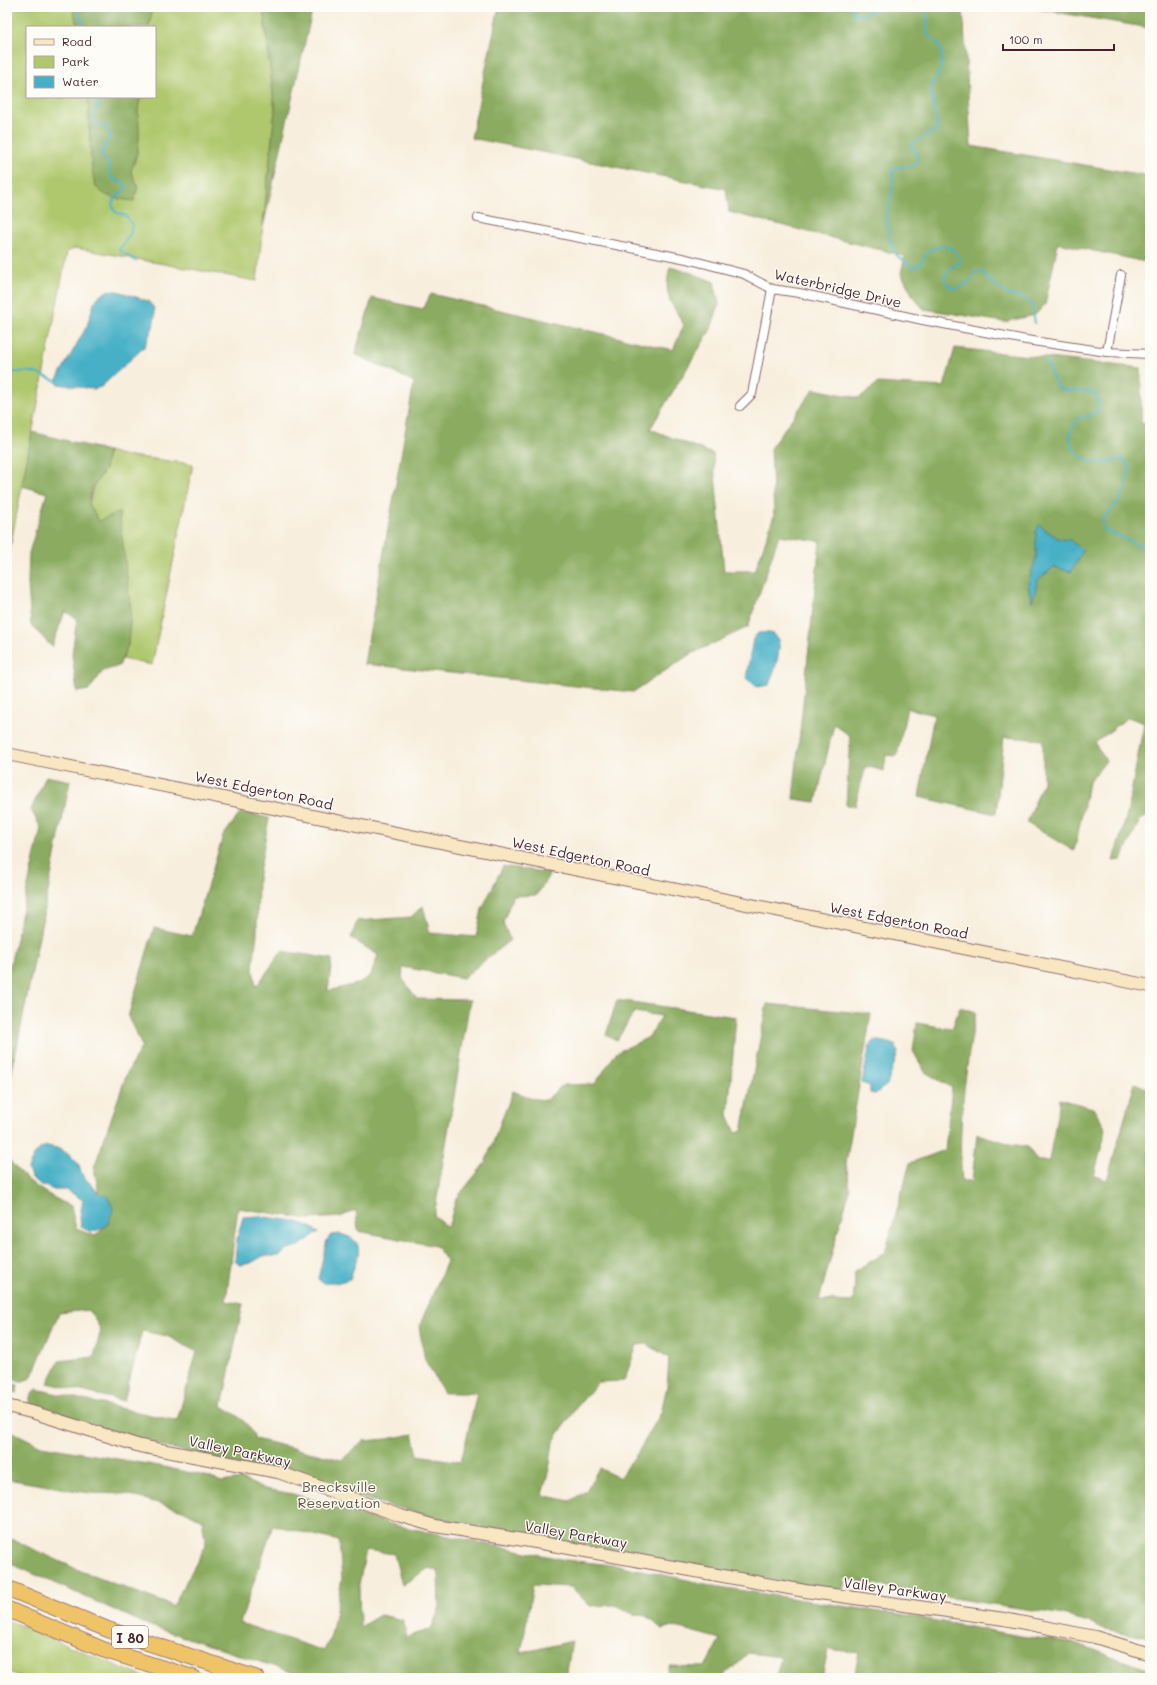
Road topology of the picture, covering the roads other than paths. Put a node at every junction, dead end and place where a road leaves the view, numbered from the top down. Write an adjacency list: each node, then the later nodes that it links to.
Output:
1 (478, 218): 3 (street, Waterbridge Drive)
2 (1121, 275): 4 (street)
3 (772, 289): 4 (street, Waterbridge Drive); 6 (street)
4 (1108, 352): 5 (street, Waterbridge Drive)
5 (1150, 354)
6 (740, 406)
7 (7, 754): 8 (street, West Edgerton Road)
8 (1150, 986)
9 (7, 1406): 12 (street, Valley Parkway)
10 (7, 1588): 14 (highway, I 80)
11 (7, 1609): 13 (highway, I 80)
12 (1150, 1654)
13 (194, 1678)
14 (256, 1678)

